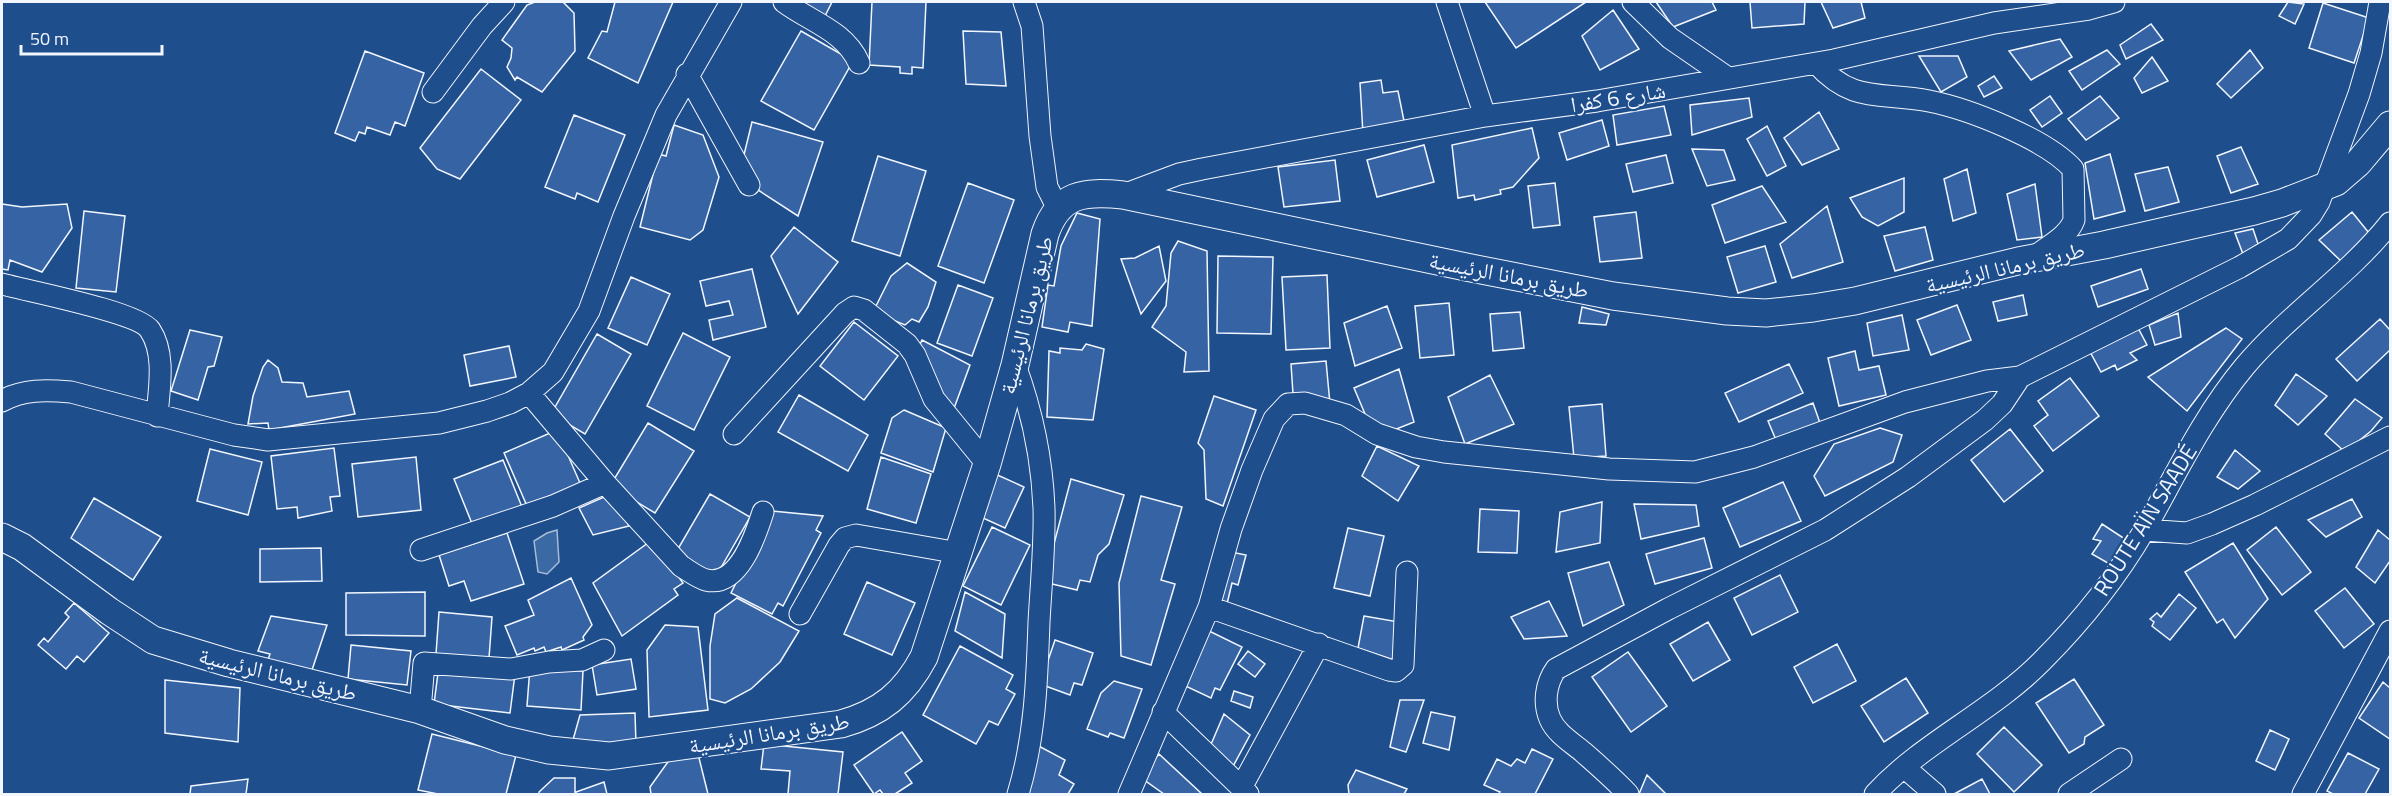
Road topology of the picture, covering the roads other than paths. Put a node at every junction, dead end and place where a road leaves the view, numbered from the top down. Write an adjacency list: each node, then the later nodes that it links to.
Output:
1 (504, 2): 13 (street)
2 (784, 2): 9 (street)
3 (1024, 2): 19 (street)
4 (1447, 2): 14 (street)
5 (1634, 2): 12 (street)
6 (2114, 2): 10 (street, شارع 6 كفرا)
7 (2380, 2): 17 (street)
8 (724, 4): 11 (street)
9 (859, 63)
10 (1816, 63): 12 (street, شارع 6 كفرا); 21 (street)
11 (687, 74): 16 (street); 25 (street)
12 (1728, 78): 14 (street, شارع 6 كفرا)
13 (433, 92)
14 (1485, 116): 18 (street, شارع 6 كفرا)
15 (2391, 125): 17 (main road, طريق برمانا الرئيسية)
16 (749, 184)
17 (2325, 187): 21 (main road, طريق برمانا الرئيسية); 24 (street)
18 (1123, 195): 19 (main road, طريق برمانا الرئيسية); 21 (main road, طريق برمانا الرئيسية)
19 (1058, 209): 23 (main road, طريق برمانا الرئيسية)
20 (2391, 222): 33 (street, ROUTE AÏN SAADÉ)
21 (2032, 258)
22 (2, 284): 27 (street)
23 (1015, 365): 30 (main road, طريق برمانا الرئيسية); 48 (street)
24 (2020, 377): 38 (street); 50 (street)
25 (529, 393): 27 (street); 31 (street)
26 (2, 401): 27 (street)
27 (157, 416)
28 (734, 434): 30 (street)
29 (2391, 437): 33 (street)
30 (987, 464): 36 (main road, طريق برمانا الرئيسية)
31 (605, 483): 32 (street); 35 (street)
32 (764, 512)
33 (2144, 530): 46 (street, ROUTE AÏN SAADÉ)
34 (2, 537): 43 (main road, طريق برمانا الرئيسية)
35 (421, 550)
36 (960, 553): 39 (street); 43 (main road, طريق برمانا الرئيسية)
37 (1407, 572): 41 (street)
38 (1209, 607): 41 (street); 44 (street)
39 (800, 614)
40 (2391, 631): 54 (street)
41 (1319, 644): 47 (street)
42 (604, 650): 43 (street)
43 (420, 710)
44 (1163, 712): 47 (street); 49 (street)
45 (2121, 759): 53 (street)
46 (1904, 767): 51 (street, ROUTE AÏN SAADÉ); 52 (street)
47 (1245, 791)
48 (1018, 795)
49 (1129, 795)
50 (1628, 795)
51 (1875, 795)
52 (1935, 795)
53 (2069, 795)
54 (2303, 795)

